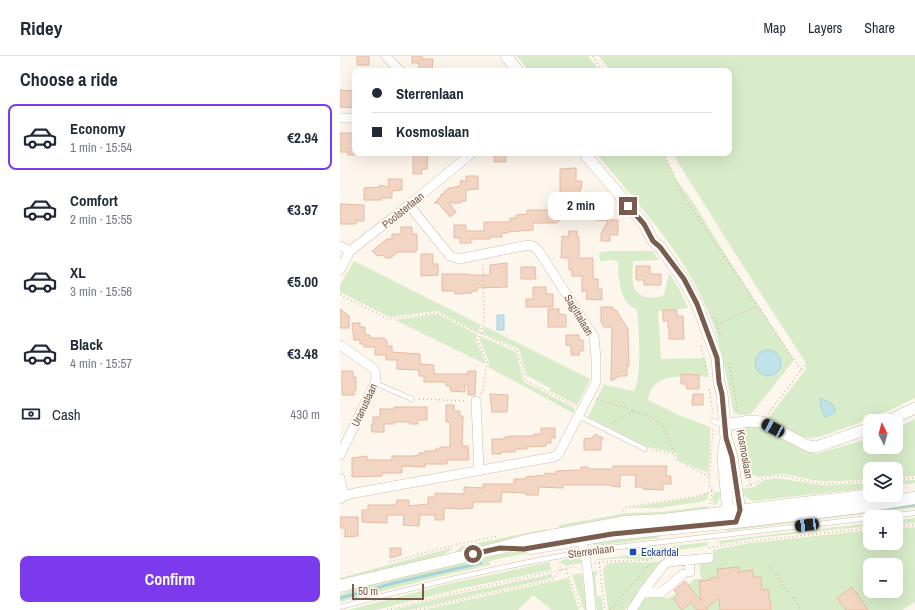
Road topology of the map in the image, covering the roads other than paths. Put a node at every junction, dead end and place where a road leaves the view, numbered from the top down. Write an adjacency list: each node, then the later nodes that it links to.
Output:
1 (386, 56): 3 (street)
2 (506, 56): 4 (street)
3 (397, 68)
4 (516, 68)
5 (340, 118): 6 (street)
6 (352, 118)
7 (468, 156): 9 (street, Poolsterlaan)
8 (587, 156): 21 (street, Kosmoslaan)
9 (409, 205): 11 (street, Poolsterlaan); 18 (street, Sagittalaan)
10 (340, 246): 11 (street)
11 (350, 251): 12 (street, Poolsterlaan)
12 (340, 270)
13 (340, 345): 14 (street, Uranuslaan)
14 (375, 383): 15 (lane); 24 (street, Uranuslaan)
15 (412, 399)
16 (476, 401): 25 (street)
17 (915, 408): 19 (street)
18 (581, 413): 23 (lane); 25 (street, Sagittalaan)
19 (903, 414)
20 (714, 421): 21 (lane)
21 (725, 425): 22 (street); 32 (street, Kosmoslaan)
22 (863, 430)
23 (645, 449)
24 (340, 455)
25 (479, 471): 30 (street, Sagittalaan)
26 (340, 478): 30 (street)
27 (915, 490): 28 (main road)
28 (903, 491)
29 (863, 496): 32 (main road, Sterrenlaan)
30 (342, 498)
31 (915, 498): 36 (main road, Sterrenlaan)
32 (734, 511): 36 (street, Kosmoslaan); 37 (main road, Sterrenlaan)
33 (915, 513): 34 (lane)
34 (903, 514)
35 (863, 519): 38 (lane, Sterrenlaan)
36 (736, 522): 37 (main road, Sterrenlaan)
37 (578, 535): 38 (street); 41 (main road, Sterrenlaan)
38 (584, 552): 45 (lane, Sterrenlaan); 46 (street)
39 (709, 558): 40 (street)
40 (689, 560): 44 (street); 44 (street)
41 (356, 583): 42 (main road, Sterrenlaan); 43 (main road, Sterrenlaan)
42 (340, 586)
43 (340, 590)
44 (643, 592): 47 (street)
45 (340, 607)
46 (592, 610)
47 (632, 610)

